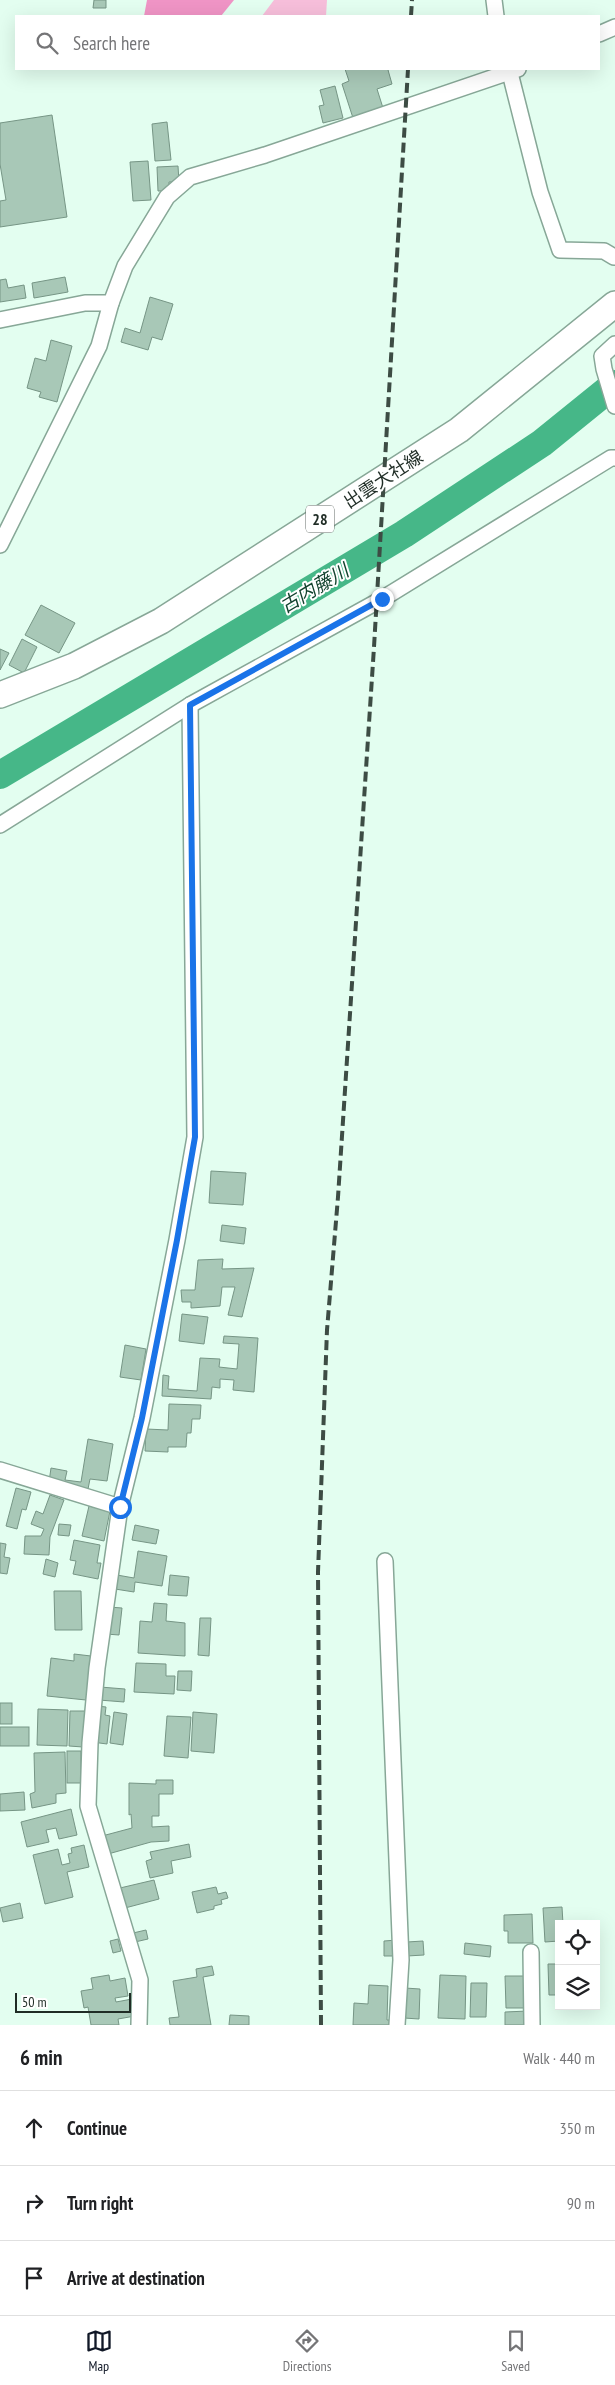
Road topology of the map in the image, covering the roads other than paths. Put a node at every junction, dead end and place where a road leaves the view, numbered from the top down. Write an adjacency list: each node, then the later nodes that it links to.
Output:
1 (494, 0): 2 (street)
2 (496, 15)
3 (615, 27): 4 (street)
4 (600, 34)
5 (512, 70): 6 (street); 7 (street)
6 (615, 257)
7 (111, 303): 9 (street); 13 (street)
8 (615, 304): 14 (main road, 出雲大社線 / 28)
9 (0, 320)
10 (615, 344): 11 (street)
11 (615, 406)
12 (615, 458): 15 (street)
13 (0, 545)
14 (0, 695)
15 (190, 705): 16 (street); 18 (street)
16 (0, 825)
17 (0, 1470): 18 (street)
18 (120, 1507): 21 (street)
19 (385, 1561): 22 (street)
20 (531, 1952): 23 (street)
21 (139, 2025)
22 (396, 2025)
23 (532, 2025)

